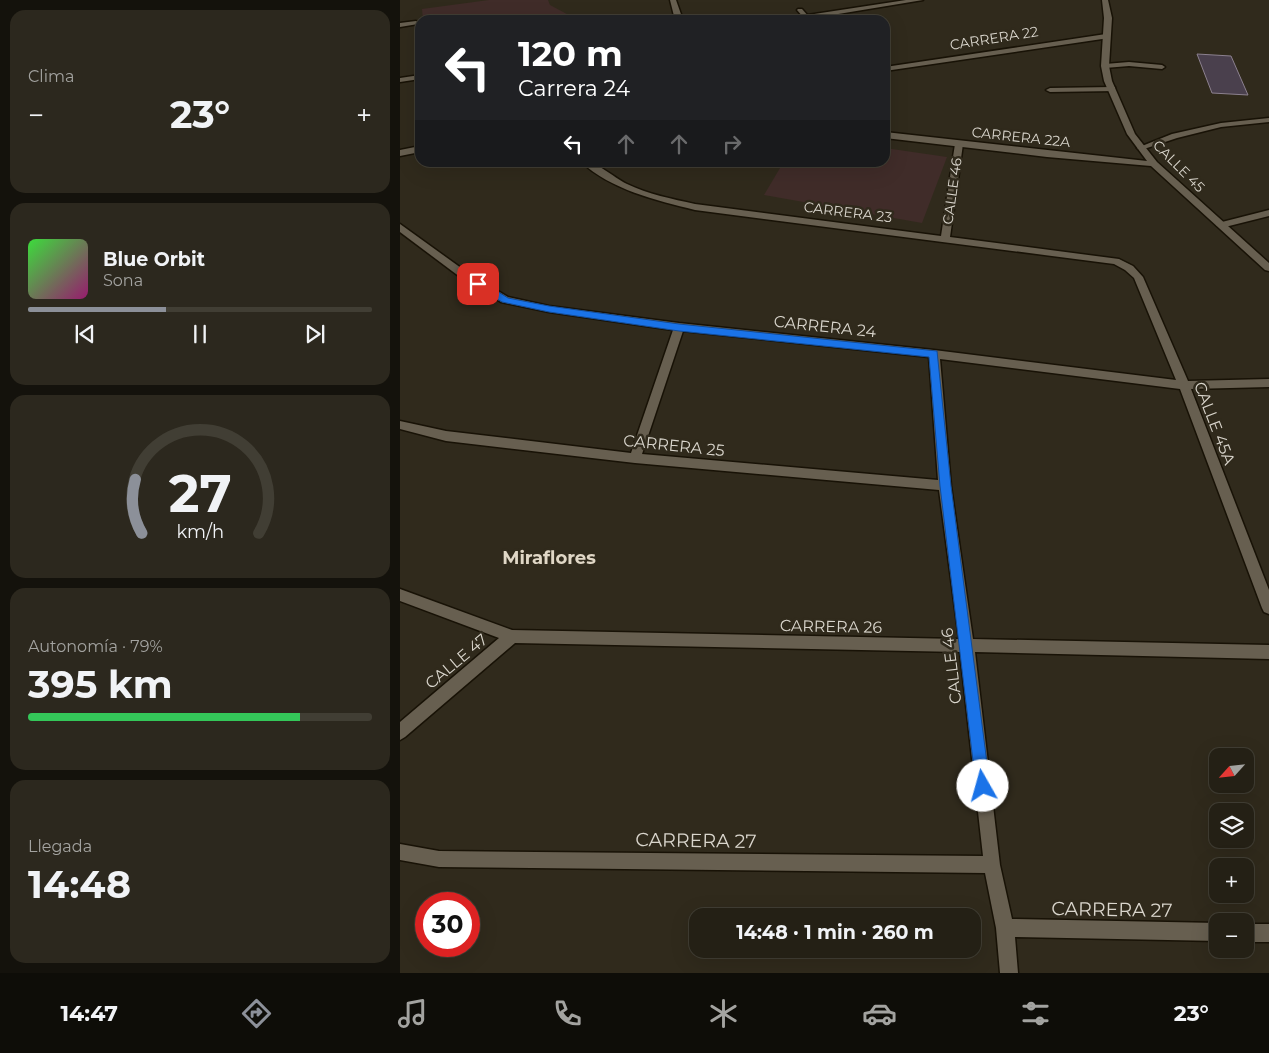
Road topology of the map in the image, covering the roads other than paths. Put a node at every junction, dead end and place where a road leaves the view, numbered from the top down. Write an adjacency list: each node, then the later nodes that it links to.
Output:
1 (673, 0): 5 (street)
2 (920, 0): 7 (street)
3 (1105, 0): 10 (street, CALLE 45)
4 (800, 10): 6 (lane)
5 (678, 15)
6 (804, 15)
7 (819, 15)
8 (415, 23): 9 (lane)
9 (400, 25)
10 (1106, 36): 11 (street, CALLE 45); 13 (street, CARRERA 22)
11 (1105, 66): 12 (lane); 16 (street, CALLE 45)
12 (1162, 67)
13 (890, 68)
14 (415, 78): 15 (street)
15 (400, 80)
16 (1112, 89): 17 (lane); 21 (street, CALLE 45)
17 (1050, 90)
18 (1269, 120): 21 (lane)
19 (890, 136): 20 (street, CARRERA 22A)
20 (959, 144): 24 (street, CARRERA 22A); 29 (street, CALLE 46)
21 (1141, 148): 24 (street, CALLE 45)
22 (415, 150): 23 (street)
23 (400, 153)
24 (1154, 164): 27 (street, CALLE 45)
25 (593, 167): 29 (street, CARRERA 23)
26 (1269, 213): 27 (street)
27 (1221, 225): 31 (street, CALLE 45)
28 (400, 228): 32 (street, CARRERA 24)
29 (946, 238): 30 (street, CARRERA 23)
30 (1116, 261): 35 (street, CALLE 45A)
31 (1269, 268)
32 (679, 327): 33 (street, CARRERA 24); 37 (street)
33 (934, 354): 35 (street, CARRERA 24); 38 (street, CALLE 46)
34 (1269, 383): 35 (street, CARRERA 24)
35 (1184, 385): 40 (street, CALLE 45A)
36 (400, 425): 37 (street, CARRERA 25)
37 (635, 458): 38 (street, CARRERA 25)
38 (946, 486): 42 (street, CALLE 46)
39 (400, 595): 41 (street, CARRERA 26)
40 (1269, 608)
41 (512, 636): 42 (street, CARRERA 26); 44 (street, CALLE 47)
42 (967, 647): 43 (street, CARRERA 26); 46 (street, CALLE 46)
43 (1269, 652)
44 (400, 732)
45 (400, 852): 46 (street, CARRERA 27)
46 (992, 865): 47 (street, CALLE 46)
47 (1005, 928): 48 (street, CARRERA 27); 51 (street, CALLE 46)
48 (1209, 932)
49 (1254, 933): 50 (street)
50 (1269, 933)
51 (1009, 973)

